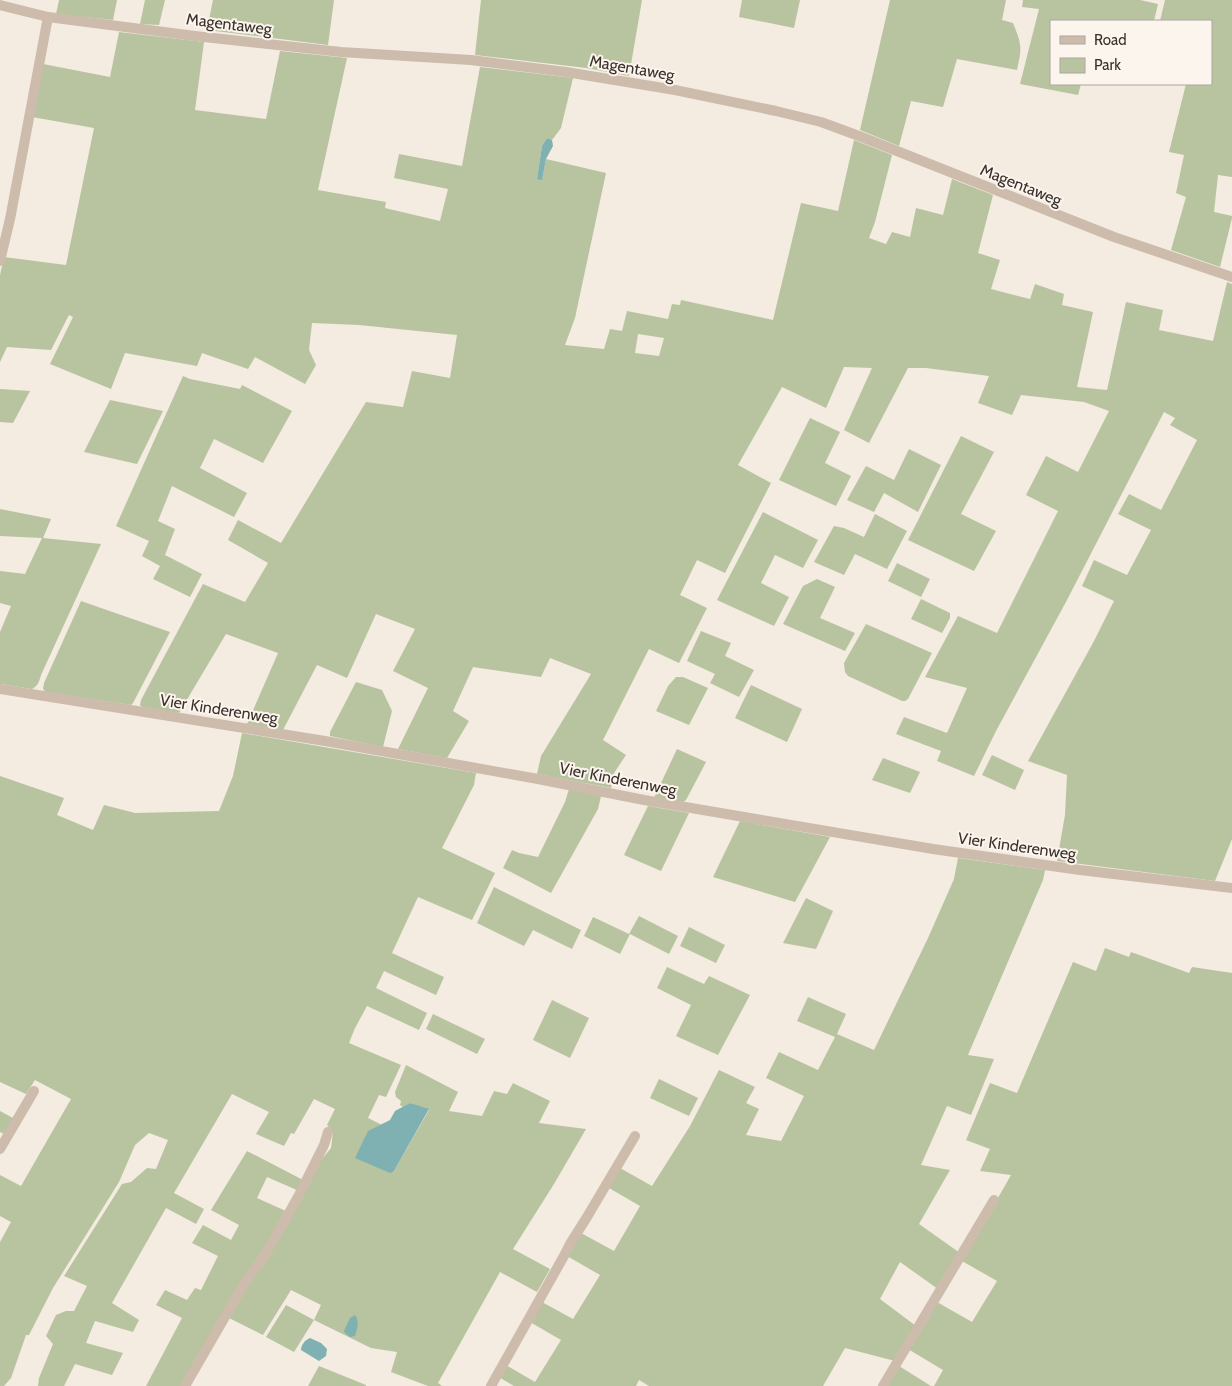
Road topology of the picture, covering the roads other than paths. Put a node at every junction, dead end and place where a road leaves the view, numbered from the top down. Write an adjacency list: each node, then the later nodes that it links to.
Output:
1 (0, 5): 2 (street, Magentaweg)
2 (48, 16): 3 (street); 4 (street, Magentaweg)
3 (0, 261)
4 (1232, 277)
5 (0, 689): 6 (street, Vier Kinderenweg)
6 (1232, 888)
7 (34, 1091): 10 (street)
8 (328, 1132): 12 (street)
9 (635, 1136): 13 (street)
10 (0, 1149)
11 (994, 1200): 14 (street)
12 (184, 1386)
13 (491, 1386)
14 (883, 1386)

